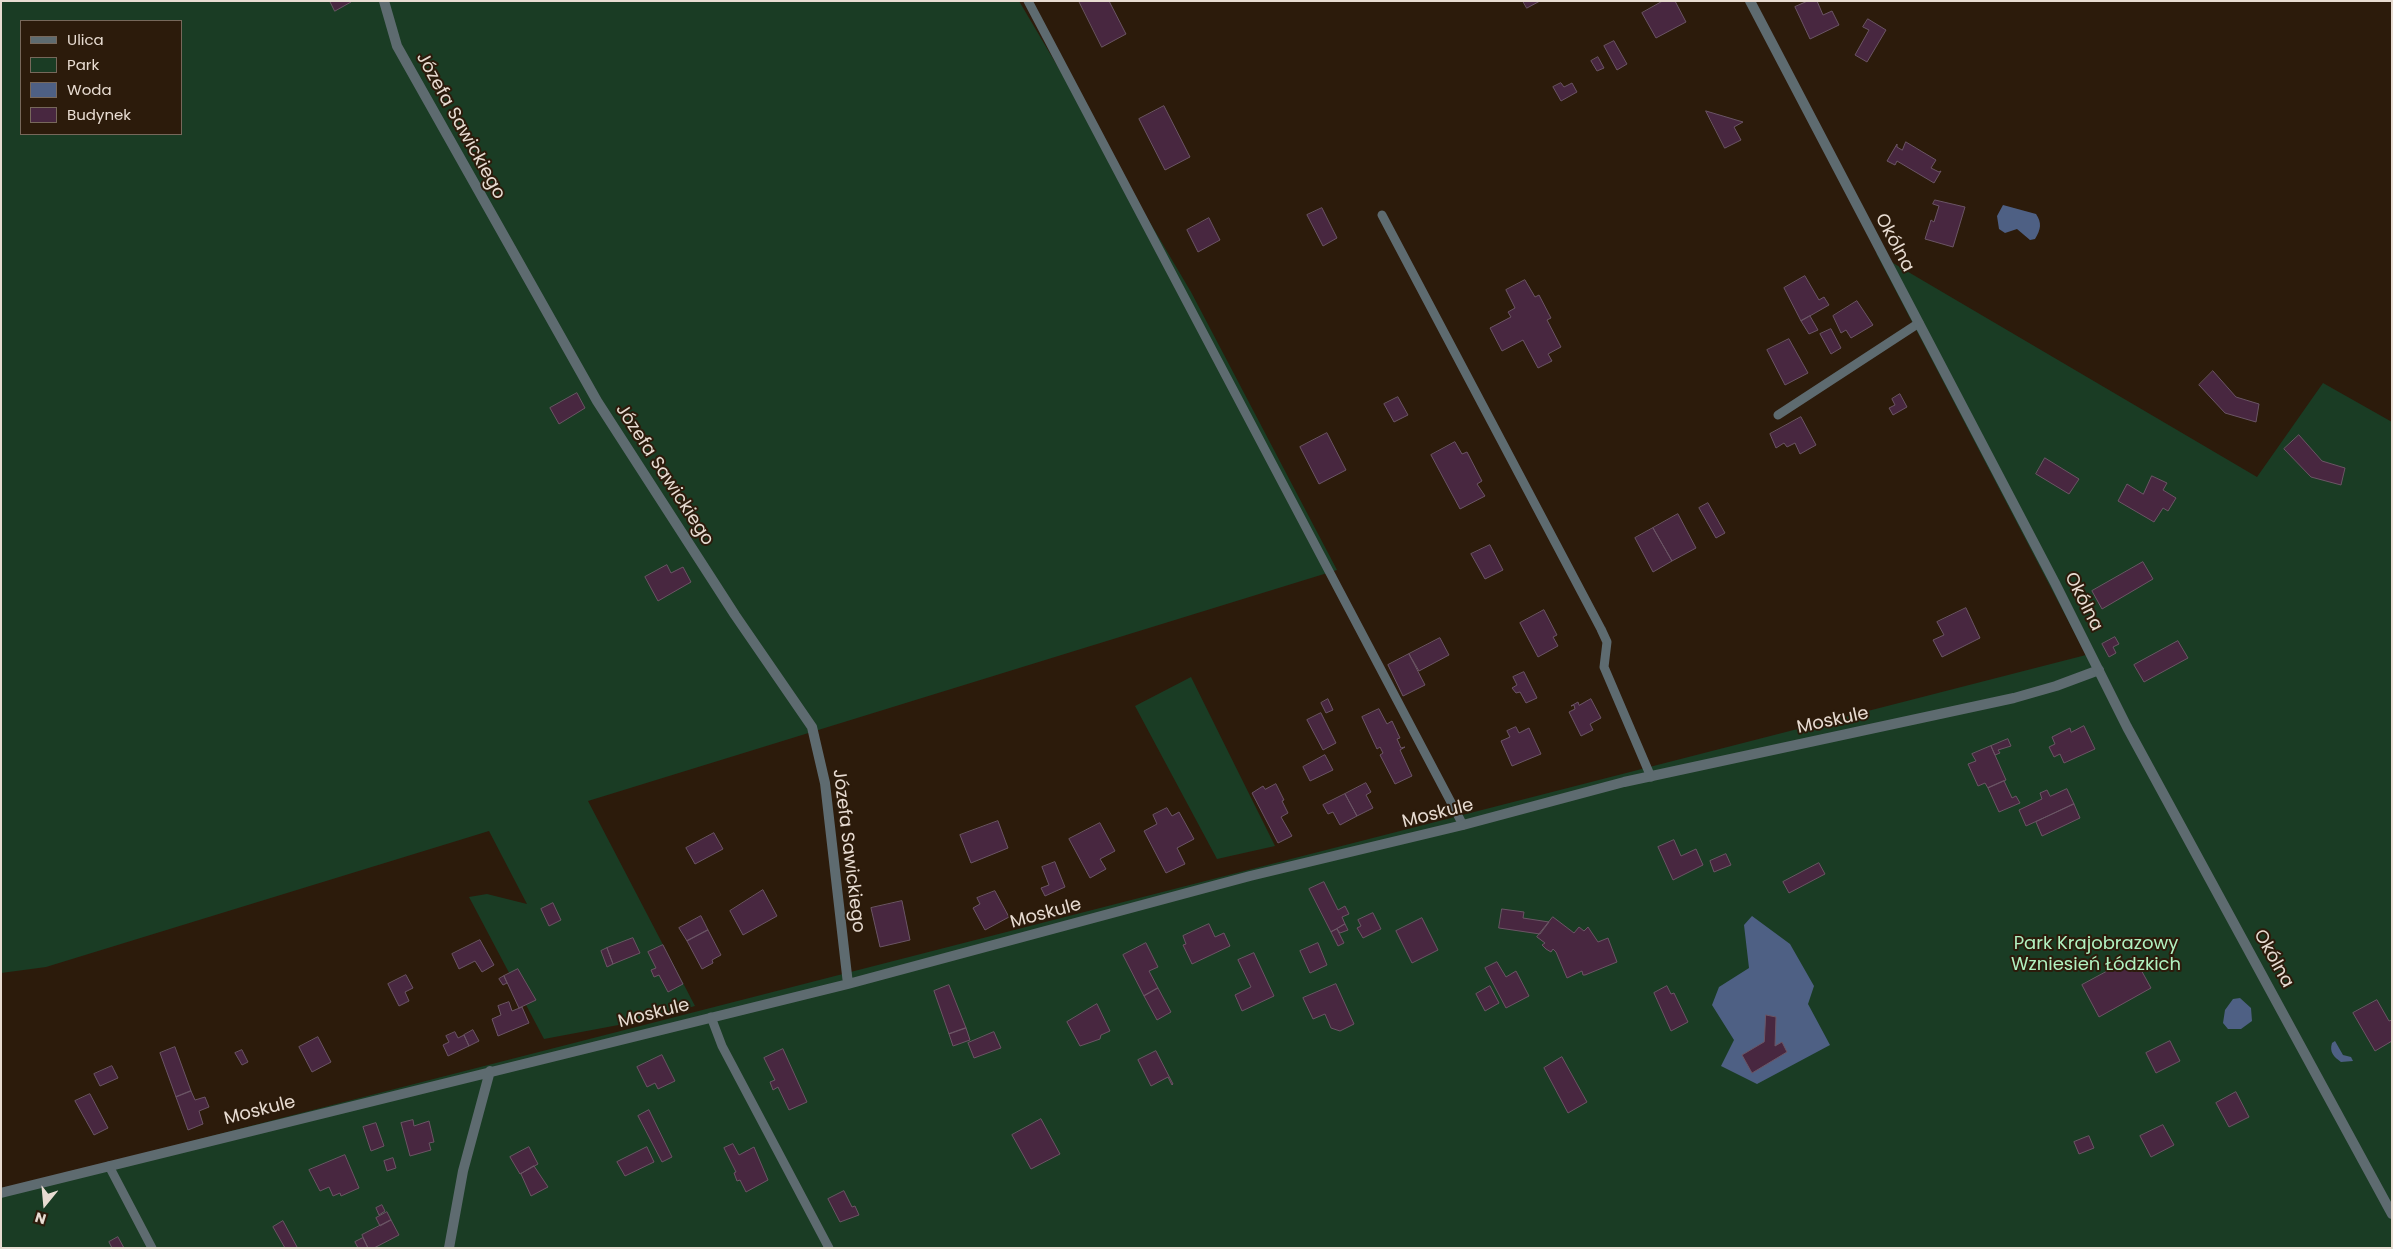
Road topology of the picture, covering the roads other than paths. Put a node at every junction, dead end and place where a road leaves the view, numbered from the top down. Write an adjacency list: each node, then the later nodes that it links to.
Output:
1 (384, 1): 10 (street, Józefa Sawickiego)
2 (1028, 1): 9 (lane)
3 (1750, 1): 5 (street, Okólna)
4 (1382, 215): 8 (lane)
5 (1919, 323): 6 (lane); 7 (street, Okólna)
6 (1778, 415)
7 (2099, 670): 8 (street, Moskule); 15 (street, Okólna)
8 (1651, 777): 9 (street, Moskule)
9 (1462, 825): 10 (street, Moskule)
10 (848, 984): 11 (street, Moskule)
11 (712, 1017): 12 (street, Moskule); 18 (lane)
12 (490, 1071): 13 (street, Moskule); 17 (street)
13 (109, 1166): 14 (street, Moskule); 16 (lane)
14 (1, 1193)
15 (2392, 1214)
16 (152, 1248)
17 (449, 1248)
18 (829, 1248)

